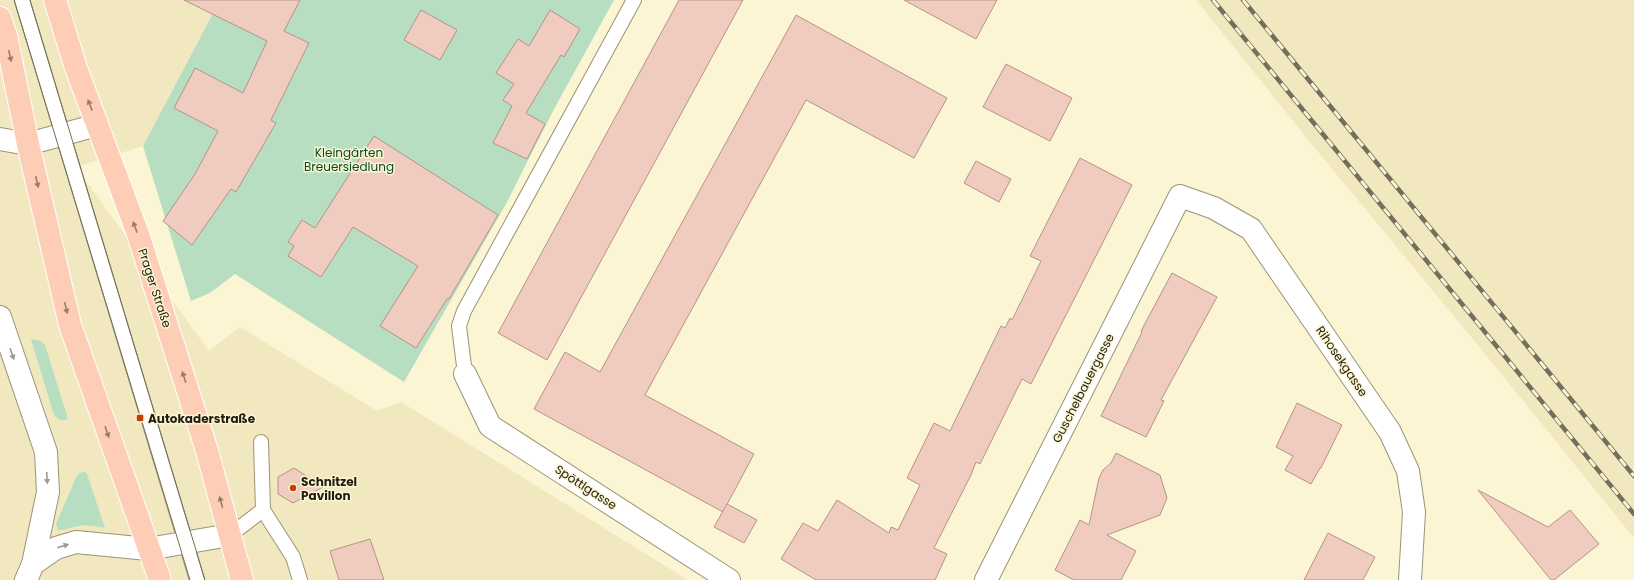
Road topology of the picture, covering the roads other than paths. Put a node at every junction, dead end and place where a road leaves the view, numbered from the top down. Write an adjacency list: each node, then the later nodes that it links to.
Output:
1 (22, 0): 6 (lane)
2 (55, 0): 5 (main road, Prager Straße, one-way to 2)
3 (634, 0): 11 (lane)
4 (0, 18): 8 (main road, one-way to 8)
5 (97, 125): 6 (street); 14 (main road, Prager Straße, one-way to 5)
6 (63, 134): 8 (street); 15 (lane)
7 (0, 139): 8 (street)
8 (28, 144): 16 (main road, one-way to 16)
9 (1180, 196): 23 (street, Guschelbauergasse); 24 (street, Rihosekgasse)
10 (0, 317): 17 (street, one-way to 17)
11 (465, 374): 22 (street, Spöttlgasse)
12 (261, 442): 13 (lane)
13 (263, 510): 14 (lane); 21 (lane)
14 (230, 535): 15 (street); 20 (main road, Prager Straße)
15 (186, 543): 16 (street); 19 (lane)
16 (148, 549): 17 (street, one-way to 16); 18 (main road)
17 (29, 572)
18 (160, 580)
19 (197, 580)
20 (242, 580)
21 (300, 580)
22 (729, 580)
23 (986, 580)
24 (1410, 580)

